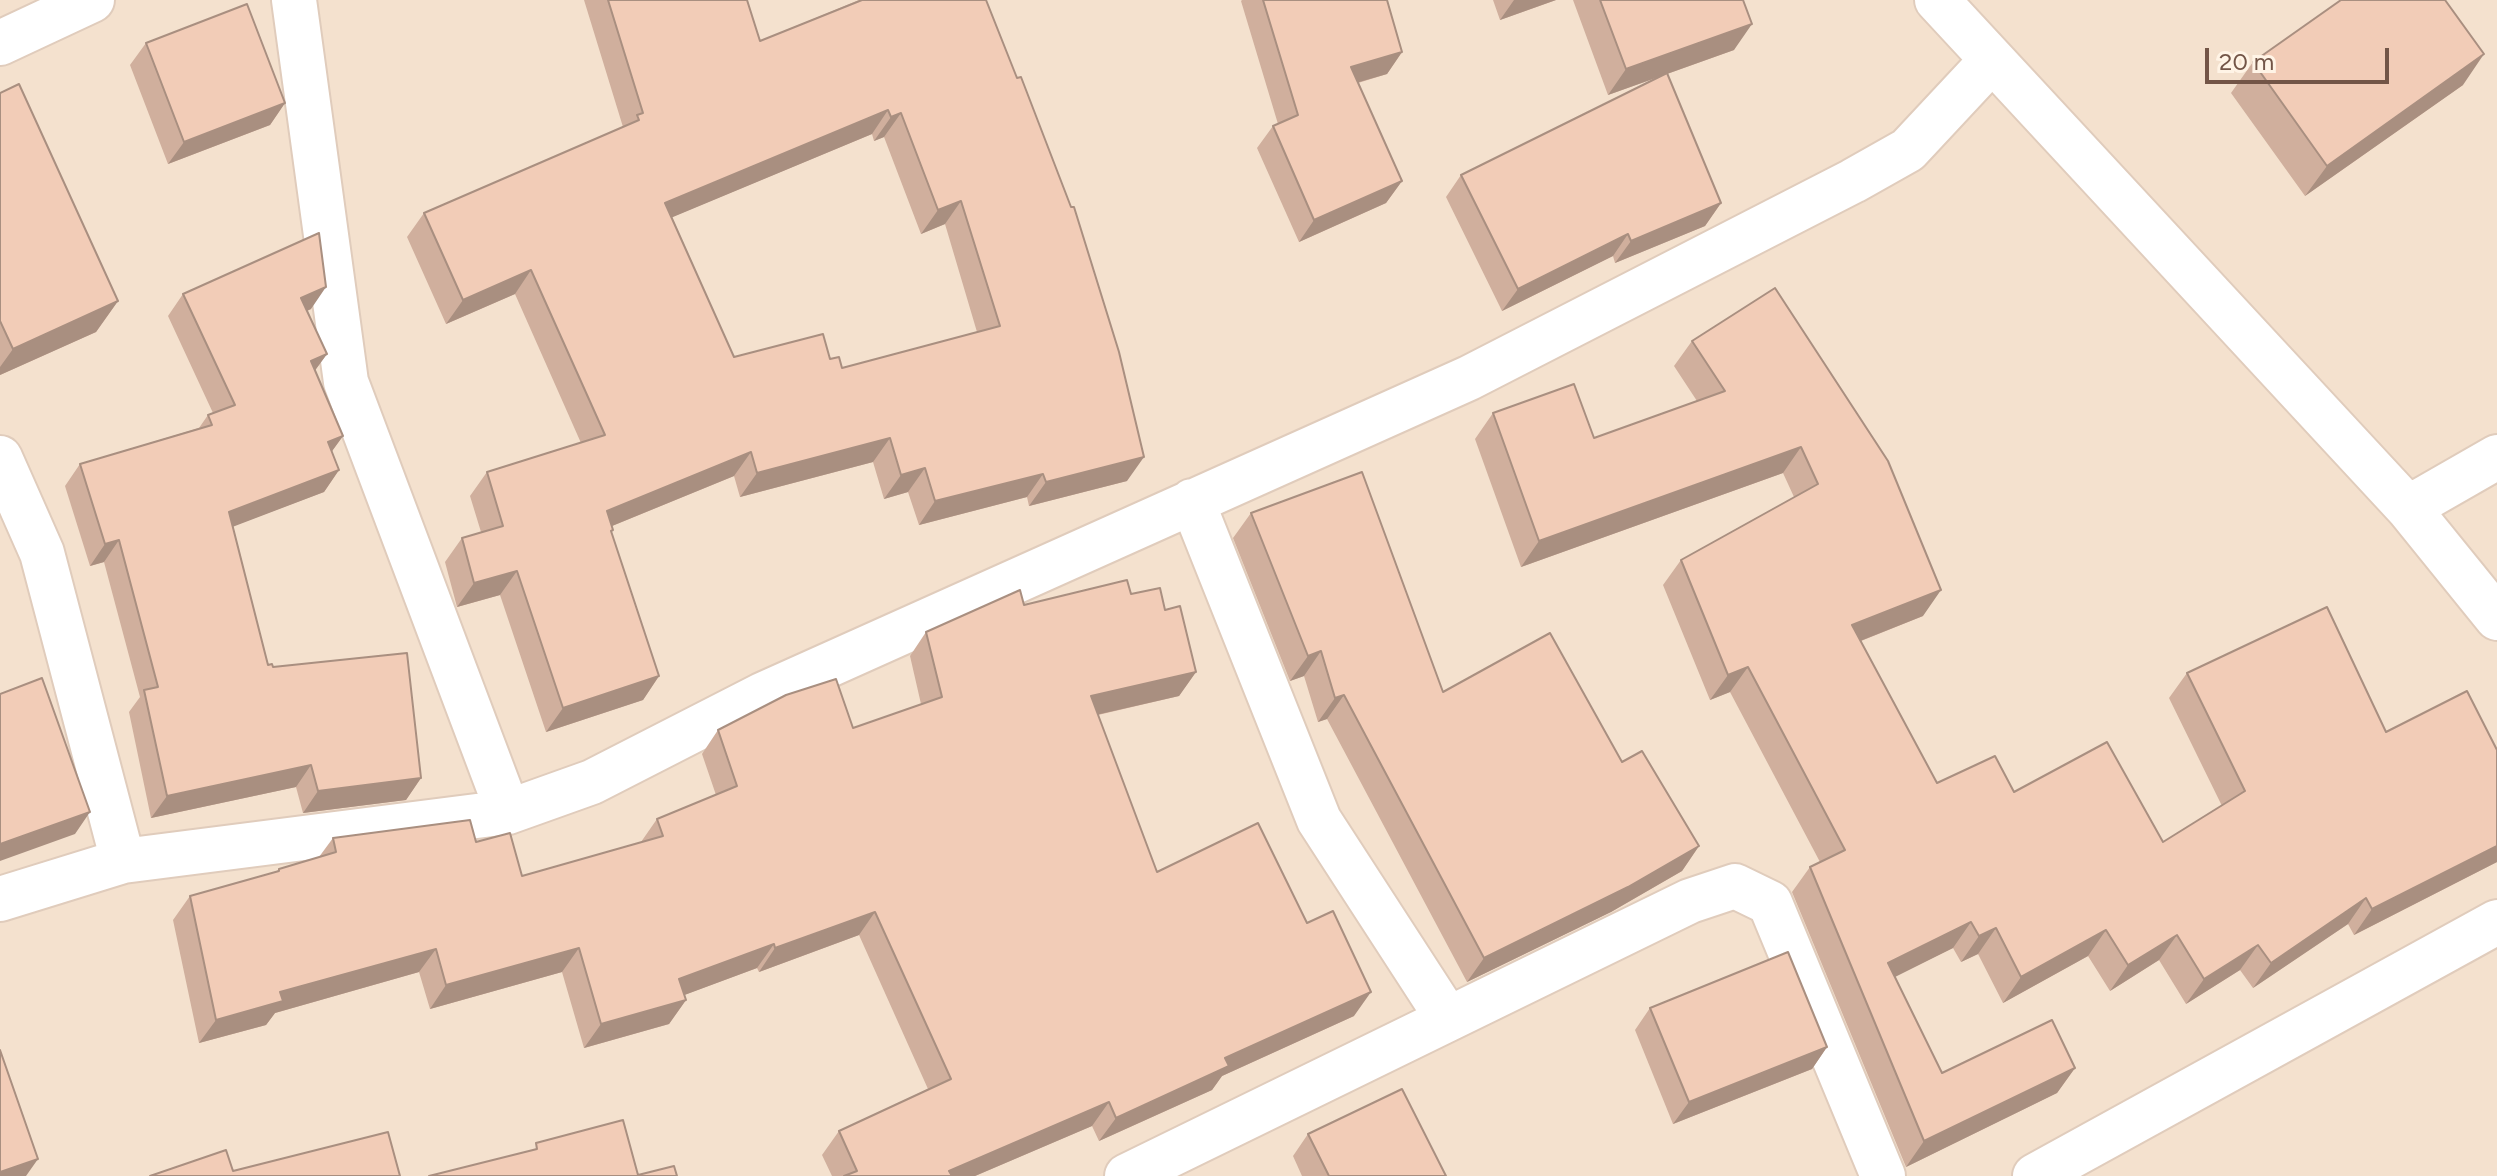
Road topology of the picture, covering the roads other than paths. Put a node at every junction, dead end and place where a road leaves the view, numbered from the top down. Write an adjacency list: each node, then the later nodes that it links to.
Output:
1 (92, 0): 4 (street)
2 (294, 0): 11 (street)
3 (1937, 0): 5 (street)
4 (0, 43)
5 (1992, 60): 8 (street); 9 (street)
6 (2497, 457): 9 (street)
7 (0, 458): 12 (street)
8 (1192, 501): 11 (street); 15 (street)
9 (2408, 508): 10 (street)
10 (2497, 618)
11 (508, 812): 12 (street)
12 (123, 861): 13 (street)
13 (0, 899)
14 (2497, 922): 18 (street)
15 (1448, 1019): 16 (street); 17 (street)
16 (1127, 1176)
17 (1883, 1176)
18 (2035, 1176)

